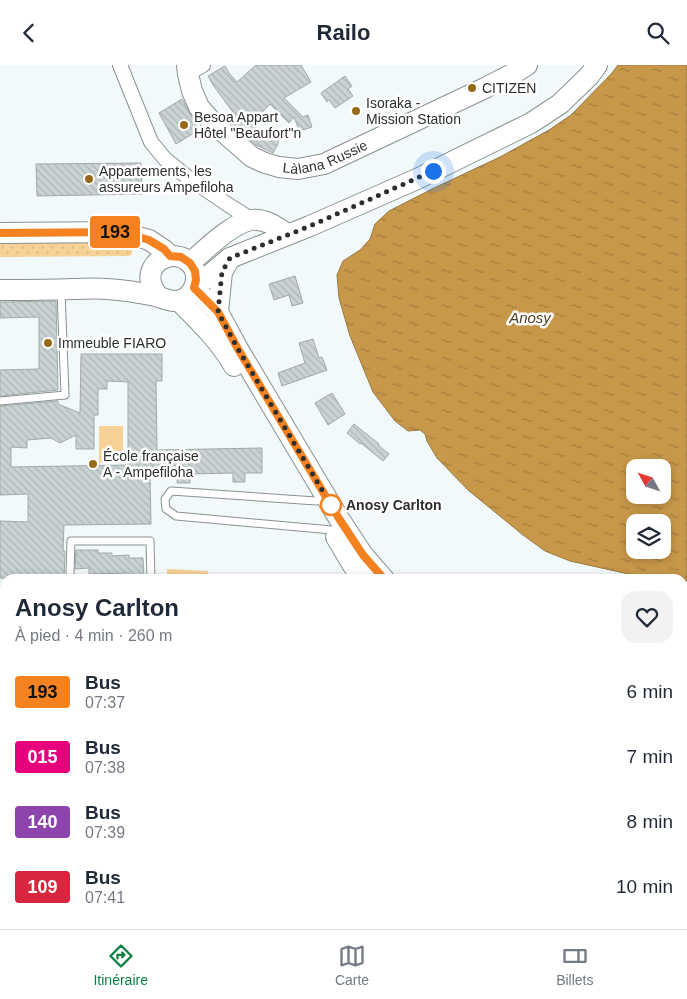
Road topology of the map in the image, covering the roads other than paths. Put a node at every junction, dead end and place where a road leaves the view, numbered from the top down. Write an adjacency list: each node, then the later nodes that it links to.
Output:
1 (120, 65): 5 (street)
2 (527, 65): 4 (main road, Làlana Russie)
3 (597, 65): 7 (main road)
4 (192, 68)
5 (243, 223): 7 (main road); 10 (main road)
6 (0, 233): 8 (main road)
7 (288, 235): 9 (main road)
8 (170, 256): 10 (main road); 14 (main road)
9 (230, 258): 13 (main road); 15 (main road)
10 (190, 263): 13 (main road)
11 (61, 289): 12 (main road); 14 (main road); 16 (lane)
12 (0, 290)
13 (187, 294): 14 (main road); 15 (main road); 17 (main road)
14 (158, 296)
15 (218, 312): 22 (main road)
16 (0, 401)
17 (316, 501): 18 (main road); 18 (lane)
18 (332, 529): 21 (main road)
19 (70, 573): 20 (lane)
20 (151, 574)
21 (359, 574)
22 (380, 574)

